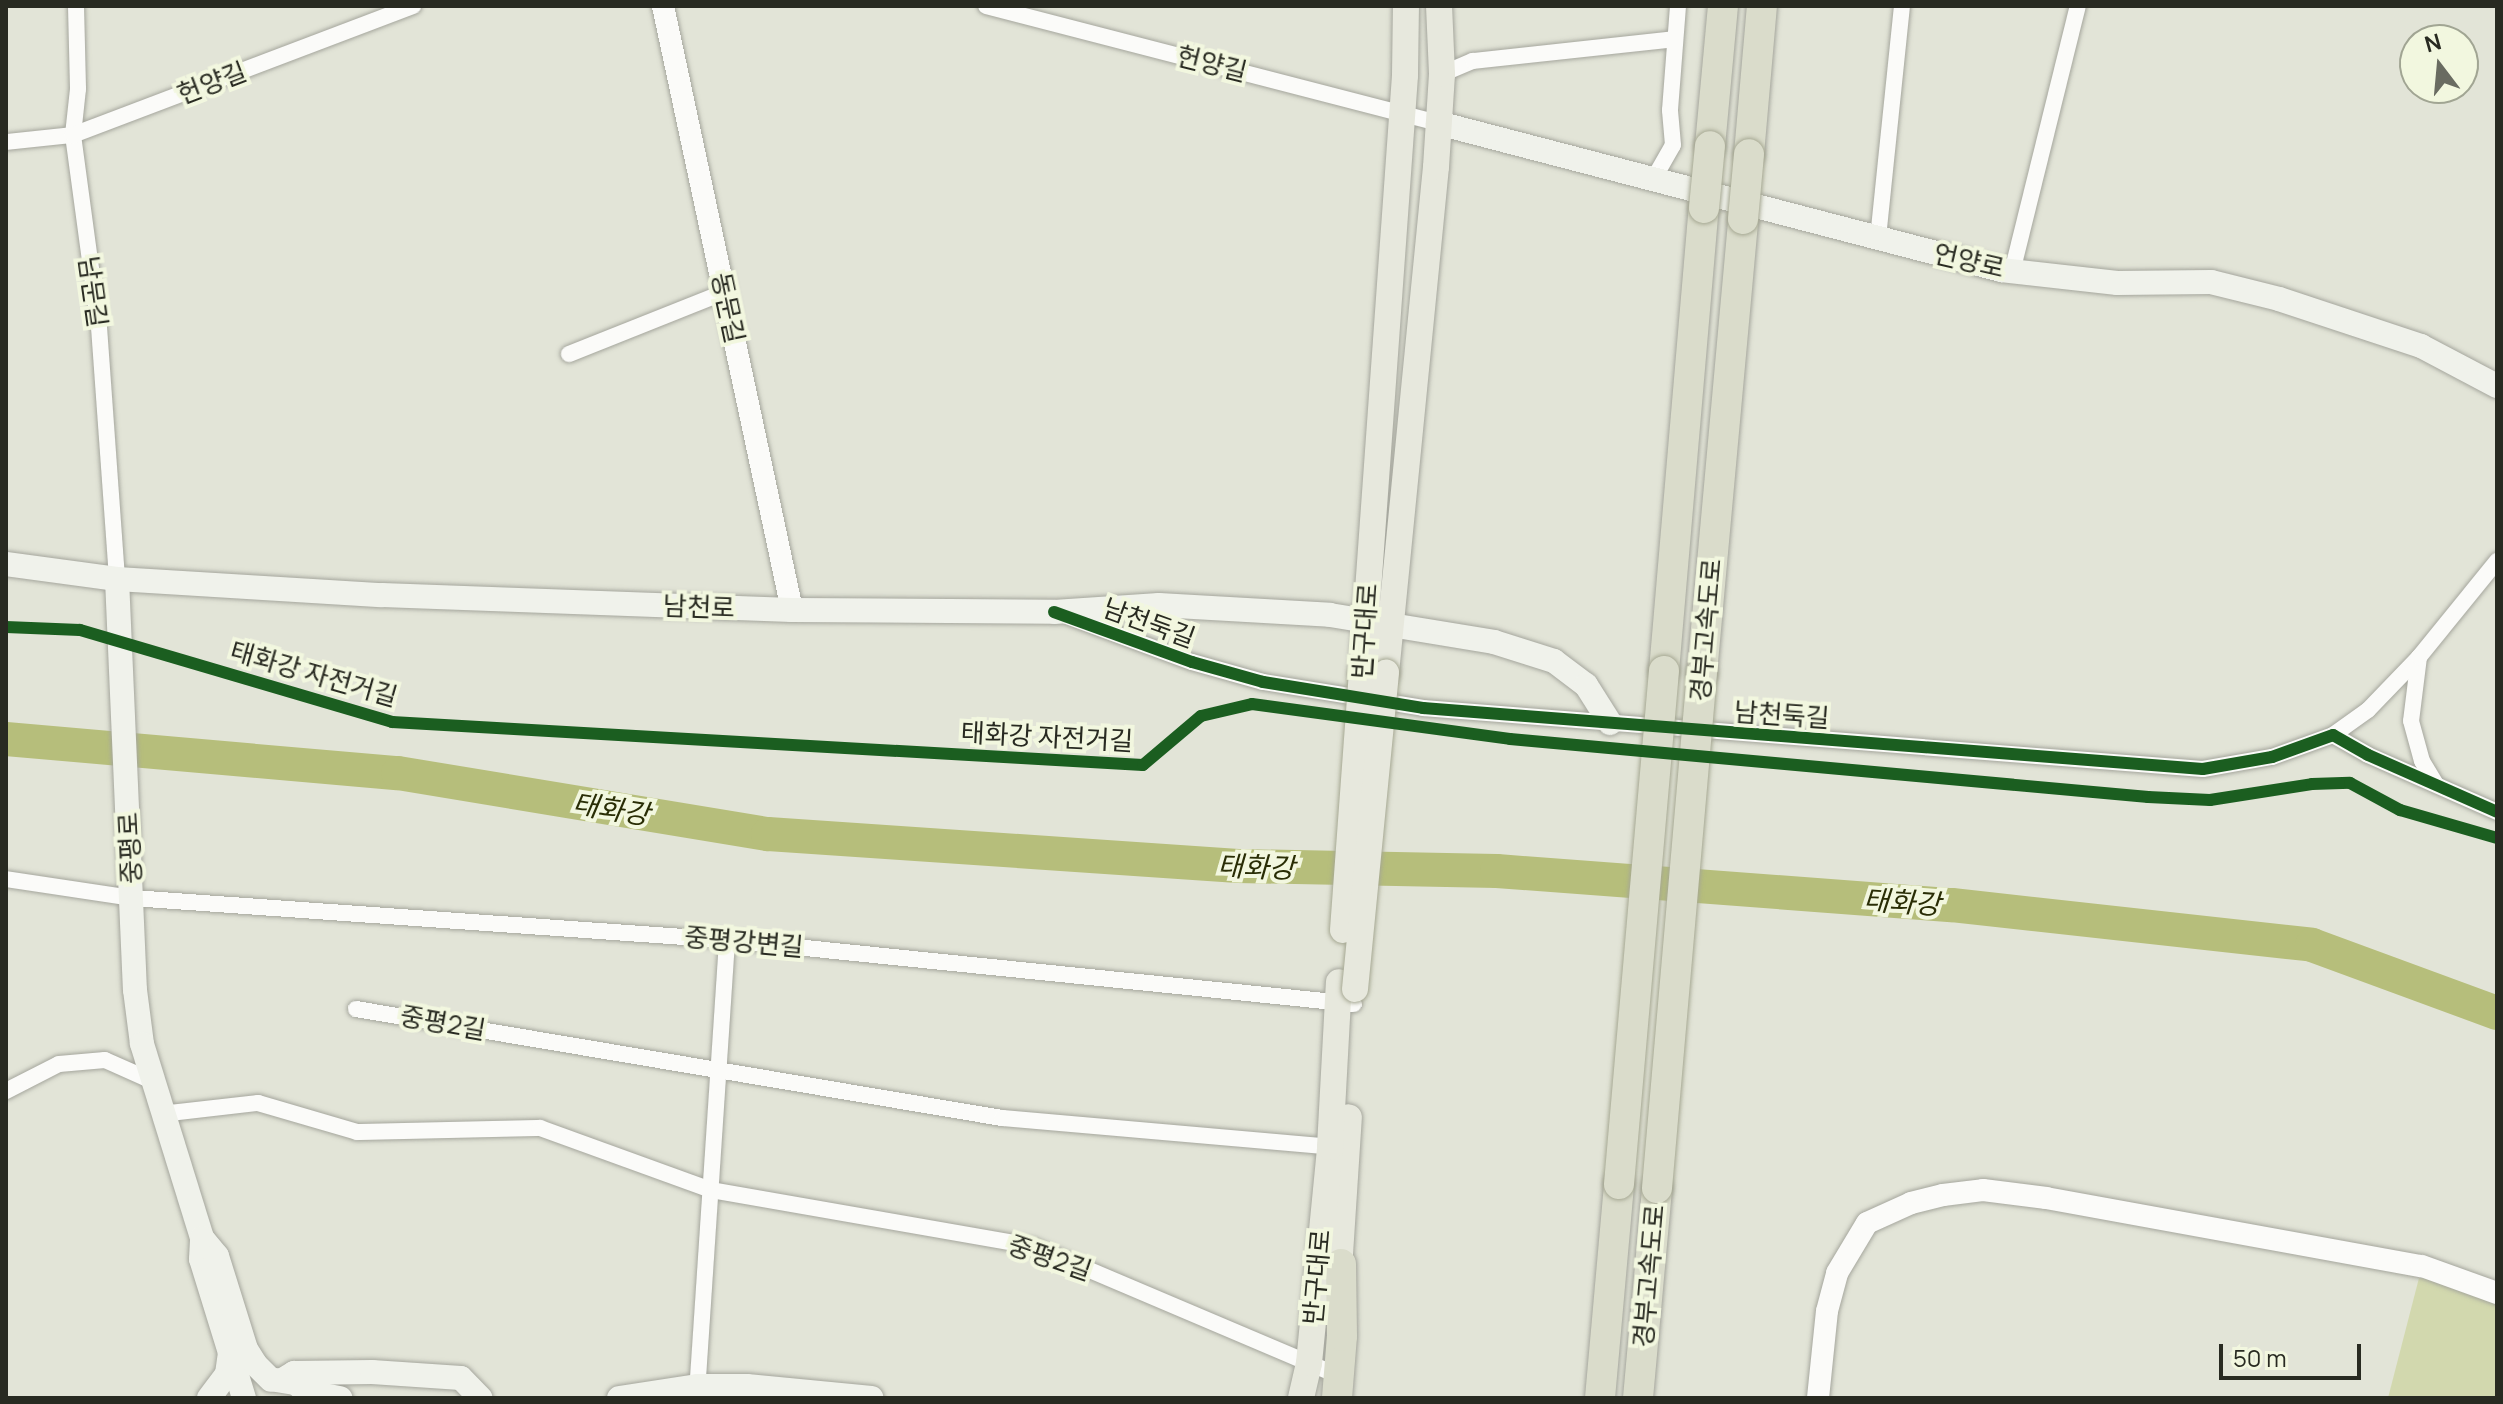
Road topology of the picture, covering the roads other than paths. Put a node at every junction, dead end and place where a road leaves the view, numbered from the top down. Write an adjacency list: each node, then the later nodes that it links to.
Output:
1 (76, 6): 16 (street, 남문길)
2 (413, 6): 16 (street, 헌양길)
3 (663, 6): 21 (street, 동문길)
4 (986, 6): 14 (street, 헌양길)
5 (1406, 6): 14 (main road, 반구대로)
6 (1439, 6): 13 (main road, 반구대로)
7 (1678, 6): 12 (street)
8 (1723, 6): 62 (highway, 경부고속도로, bridge)
9 (1762, 6): 63 (highway, 경부고속도로, bridge)
10 (1902, 6): 19 (street)
11 (2078, 6): 20 (street)
12 (1675, 39): 13 (street); 18 (street)
13 (1442, 74): 15 (main road, 반구대로)
14 (1402, 114): 15 (street, 헌양길); 29 (main road, 반구대로)
15 (1438, 123): 18 (main road, 언양로); 29 (main road, 반구대로)
16 (73, 135): 17 (street, 헌양길); 26 (street, 남문길)
17 (6, 142)
18 (1653, 180): 19 (main road, 언양로)
19 (1878, 238): 20 (main road, 언양로)
20 (2012, 272): 23 (main road, 언양로)
21 (725, 292): 22 (street); 27 (street, 동문길)
22 (569, 354)
23 (2497, 386)
24 (2497, 561): 30 (street)
25 (6, 564): 26 (main road, 남천로)
26 (117, 579): 27 (main road, 남천로); 36 (main road, 중평로)
27 (792, 610): 28 (main road, 남천로)
28 (1054, 612): 29 (main road, 남천로); 31 (street, 남천둑길)
29 (1379, 622): 31 (main road, 남천로); 38 (main road, 반구대로, bridge)
30 (2419, 657): 32 (street); 33 (street)
31 (1610, 723): 32 (street, 남천둑길)
32 (2333, 735): 33 (street)
33 (2436, 784): 34 (street)
34 (2497, 812)
35 (6, 879): 36 (street, 중평강변길)
36 (132, 887): 37 (street, 중평강변길); 41 (main road, 중평로)
37 (727, 940): 38 (street, 중평강변길); 40 (street)
38 (1347, 995): 44 (main road, 반구대로)
39 (356, 1009): 40 (street, 중평2길)
40 (718, 1070): 44 (street, 중평2길); 45 (street)
41 (150, 1080): 42 (street); 43 (main road, 중평로)
42 (6, 1091)
43 (161, 1114): 45 (street, 중평2길); 46 (main road, 중평로)
44 (1339, 1148): 47 (main road, 반구대로); 50 (main road, 반구대로)
45 (711, 1190): 50 (street, 중평2길); 52 (street)
46 (202, 1238): 49 (main road); 51 (main road)
47 (1341, 1264): 50 (highway)
48 (2497, 1293): 64 (street)
49 (230, 1353): 54 (main road); 55 (main road)
50 (1324, 1377): 60 (main road, 반구대로); 61 (main road, 반구대로)
51 (278, 1380): 53 (main road); 55 (main road); 57 (main road)
52 (697, 1394): 58 (main road); 59 (main road)
53 (310, 1395): 56 (main road)
54 (209, 1398)
55 (247, 1398)
56 (340, 1398)
57 (480, 1398)
58 (619, 1398)
59 (871, 1398)
60 (1301, 1398)
61 (1320, 1398)
62 (1600, 1398)
63 (1638, 1398)
64 (1818, 1398)

